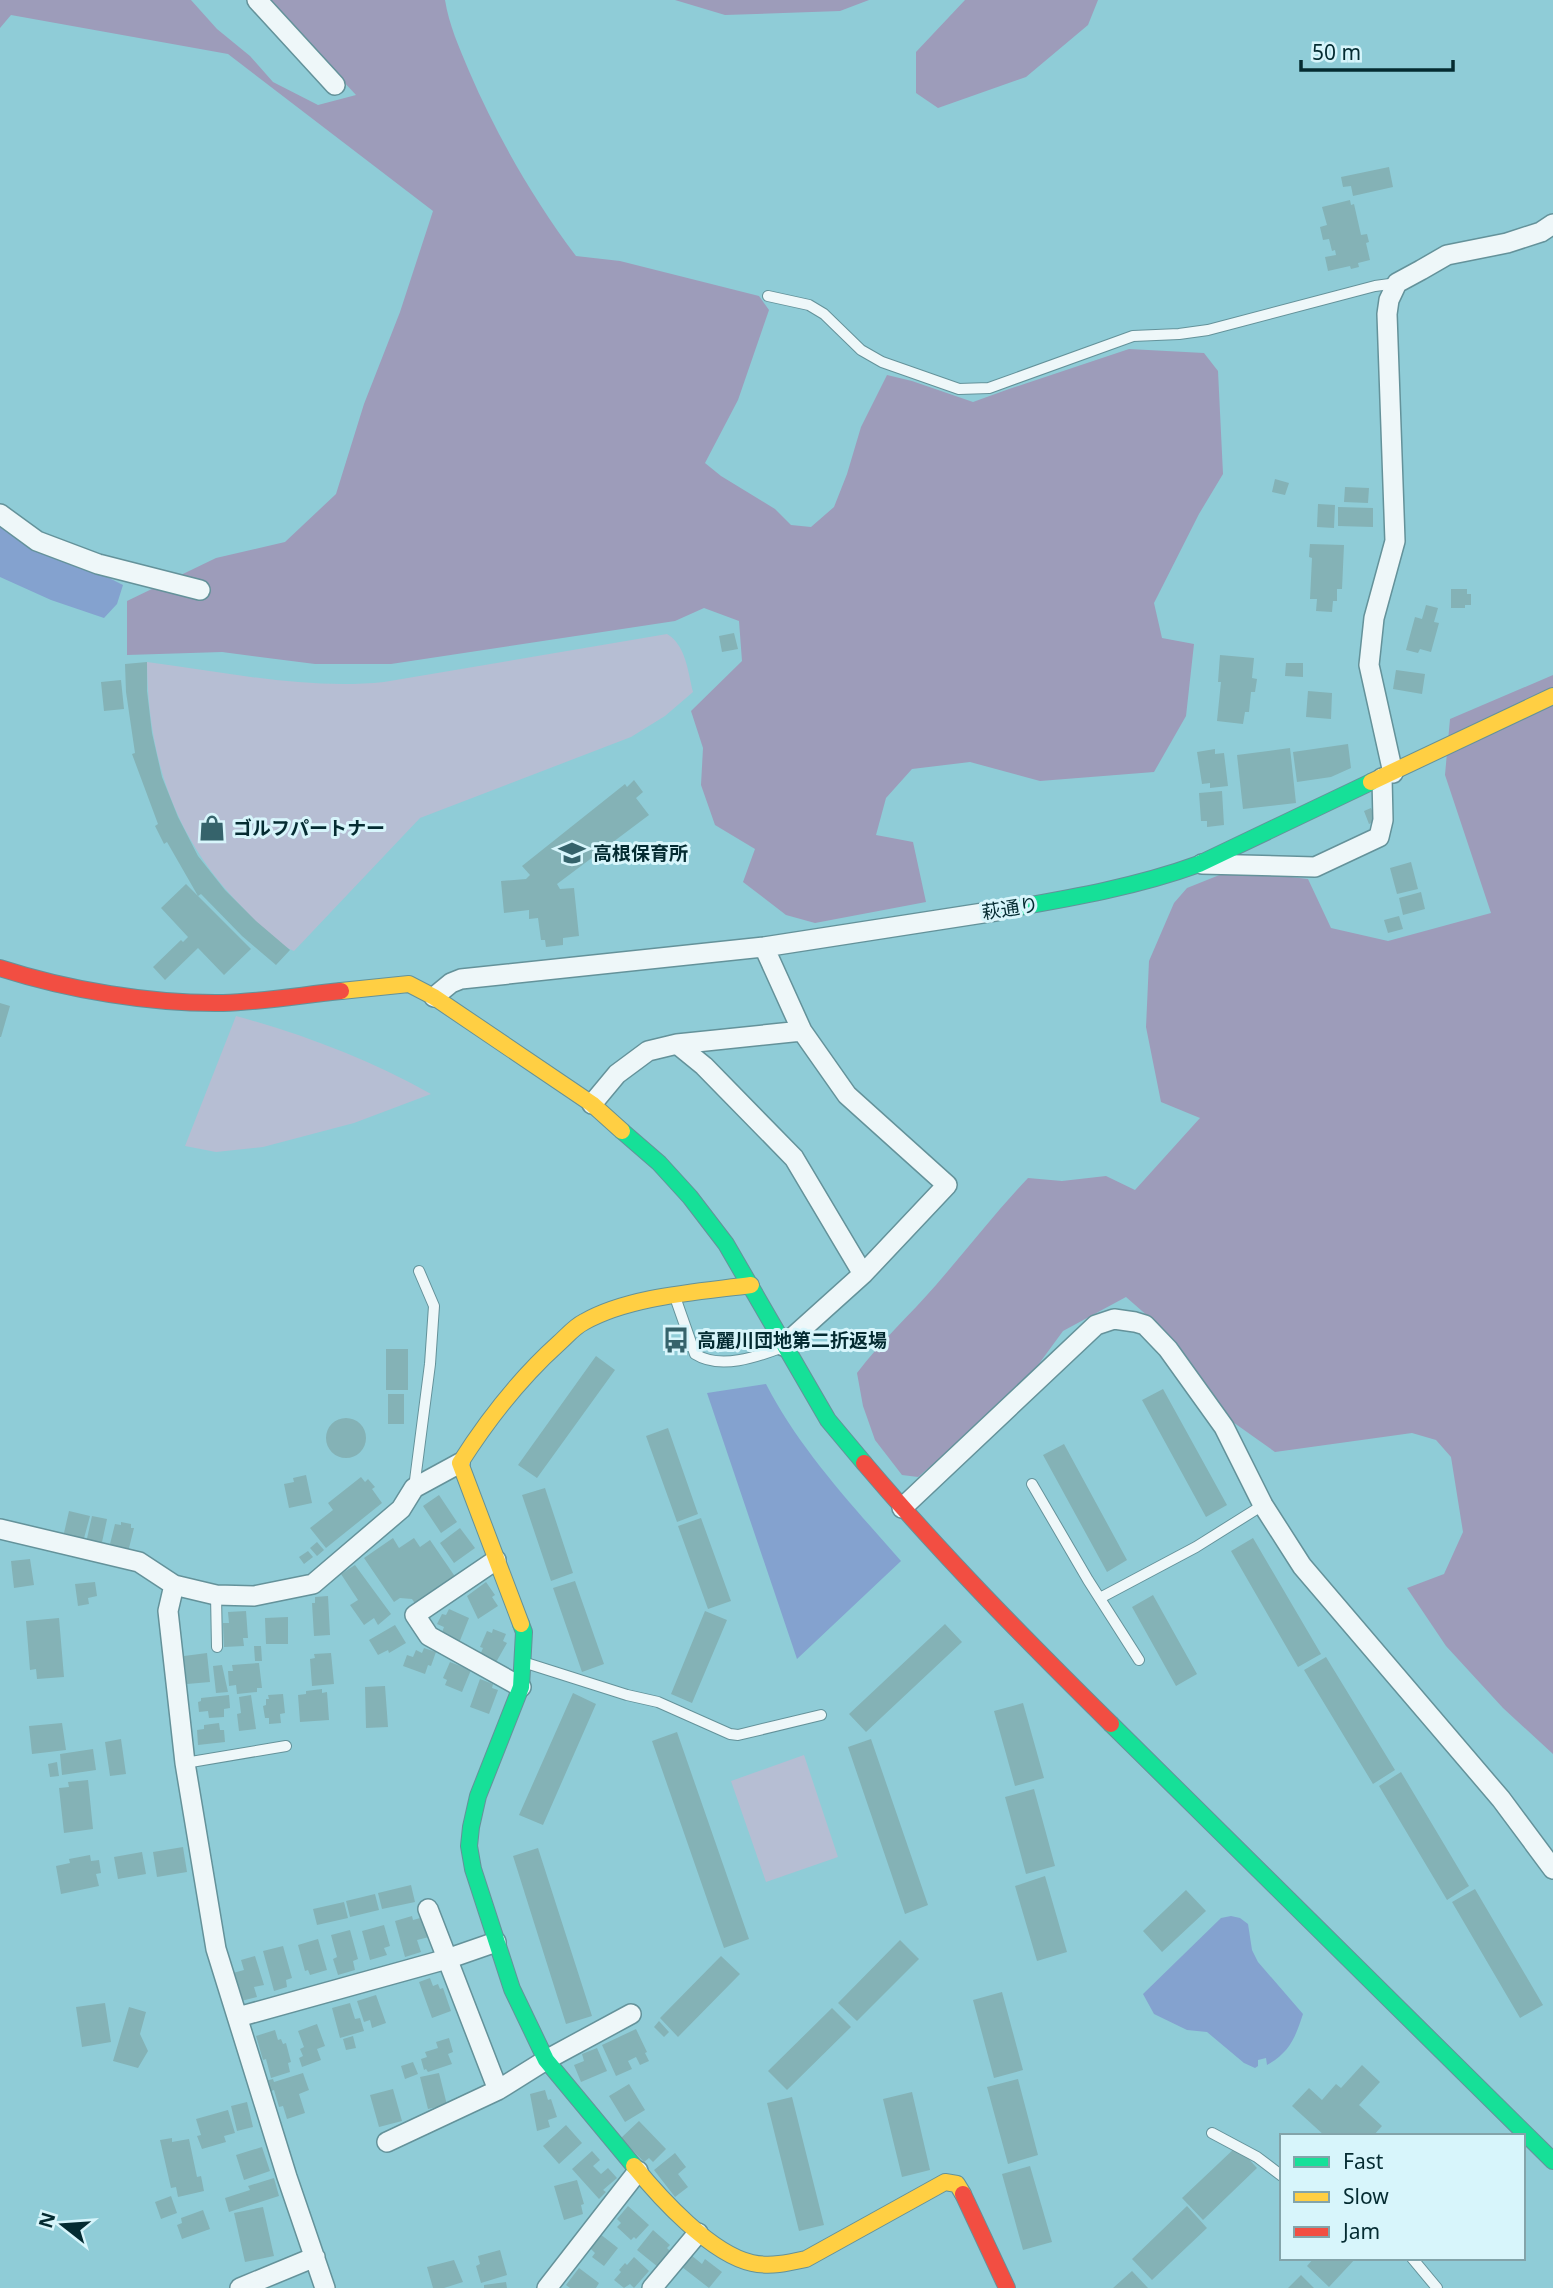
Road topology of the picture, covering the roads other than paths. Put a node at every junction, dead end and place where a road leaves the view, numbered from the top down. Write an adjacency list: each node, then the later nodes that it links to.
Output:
1 (257, 0): 2 (street)
2 (335, 85)
3 (1553, 224): 4 (street)
4 (1397, 284): 5 (lane); 9 (street)
5 (768, 296)
6 (0, 514): 7 (street)
7 (200, 590)
8 (1553, 696): 9 (street, 萩通り)
9 (1387, 775): 10 (street, 萩通り); 10 (street)
10 (1199, 864): 11 (street, 萩通り)
11 (996, 911): 12 (street, 萩通り)
12 (764, 947): 14 (street, 萩通り); 15 (street)
13 (0, 968): 14 (street)
14 (434, 997): 17 (street)
15 (802, 1031): 16 (street); 19 (street)
16 (677, 1044): 17 (street); 19 (street)
17 (592, 1104): 20 (street)
18 (419, 1271): 25 (lane)
19 (863, 1275): 22 (street)
20 (751, 1285): 21 (street); 22 (street)
21 (675, 1296): 22 (lane); 23 (street)
22 (783, 1346): 27 (street)
23 (460, 1463): 25 (street); 29 (street)
24 (1032, 1484): 32 (lane)
25 (414, 1488): 31 (street)
26 (1264, 1505): 27 (street); 32 (lane); 40 (street)
27 (902, 1508): 50 (street)
28 (0, 1529): 30 (street)
29 (496, 1560): 35 (street); 36 (street)
30 (174, 1585): 31 (street); 39 (street)
31 (216, 1595): 33 (lane)
32 (1100, 1598): 34 (lane)
33 (217, 1647)
34 (1139, 1660)
35 (522, 1662): 36 (street); 37 (lane)
36 (521, 1687): 42 (street)
37 (821, 1715)
38 (286, 1746): 39 (lane)
39 (185, 1763): 45 (street)
40 (1553, 1869)
41 (428, 1909): 43 (street)
42 (496, 1942): 43 (street); 46 (street)
43 (447, 1959): 45 (street); 47 (street)
44 (631, 2014): 46 (street)
45 (238, 2017): 54 (street)
46 (546, 2060): 47 (street); 51 (street)
47 (498, 2090): 49 (street)
48 (1212, 2133): 52 (lane)
49 (387, 2142)
50 (1553, 2161)
51 (638, 2171): 53 (street); 58 (street)
52 (1280, 2174)
53 (698, 2233): 59 (street); 60 (street)
54 (315, 2257): 56 (street); 57 (street)
55 (1414, 2260): 61 (lane)
56 (240, 2288)
57 (325, 2288)
58 (547, 2288)
59 (652, 2288)
60 (1007, 2288)
61 (1437, 2288)

